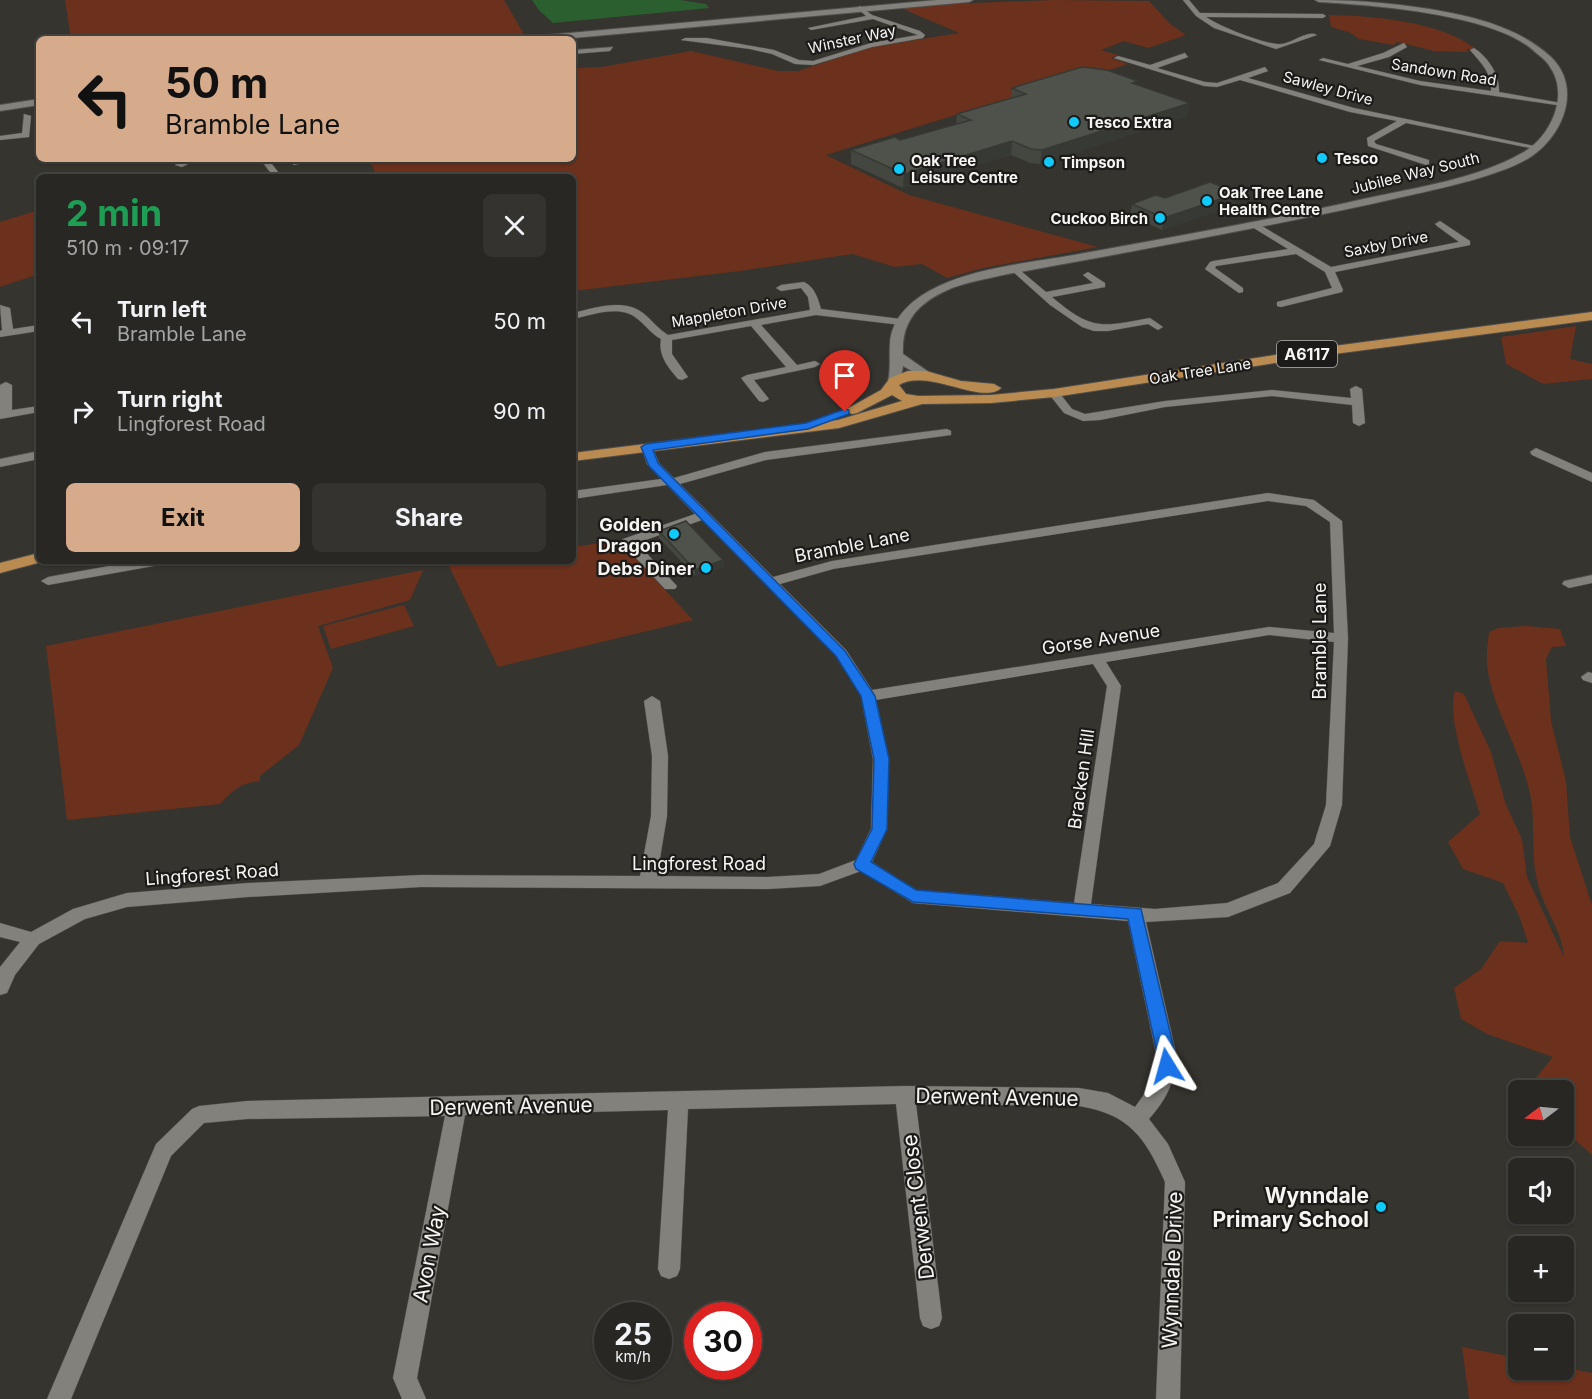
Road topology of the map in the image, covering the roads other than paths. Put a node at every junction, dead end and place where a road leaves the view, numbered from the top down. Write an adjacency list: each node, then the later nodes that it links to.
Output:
1 (969, 0): 4 (street)
2 (1186, 0): 5 (street)
3 (1320, 0): 27 (street, Jubilee Way South)
4 (860, 8): 7 (street, Winster Way); 10 (street)
5 (1198, 15): 6 (street); 9 (street)
6 (1323, 16)
7 (874, 17): 8 (street); 11 (street, Winster Way)
8 (811, 28)
9 (1314, 35)
10 (568, 36)
11 (685, 39)
12 (1404, 45): 19 (street)
13 (610, 49): 15 (street)
14 (1474, 50): 23 (street)
15 (576, 52)
16 (1185, 55): 20 (street)
17 (1118, 58): 20 (street, Sawley Drive)
18 (1323, 60): 19 (street, Sandown Road)
19 (1345, 66): 23 (street, Sandown Road)
20 (1149, 68): 22 (street, Sawley Drive)
21 (1265, 69): 22 (street)
22 (1240, 78): 24 (street, Sawley Drive)
23 (1495, 94): 27 (street, Sandown Road)
24 (1306, 97): 26 (street); 29 (street, Sawley Drive)
25 (36, 102): 28 (street)
26 (1290, 102)
27 (1563, 104): 32 (street, Jubilee Way South)
28 (0, 108)
29 (1404, 121): 32 (street, Sawley Drive); 33 (street)
30 (36, 122): 31 (street)
31 (1, 138)
32 (1534, 147): 39 (street, Jubilee Way South)
33 (1424, 158)
34 (186, 162): 36 (street)
35 (266, 162): 37 (street)
36 (179, 165)
37 (275, 174)
38 (1440, 224): 42 (street, Saxby Drive)
39 (1255, 225): 40 (street, Saxby Drive); 41 (street, Jubilee Way South)
40 (1295, 251): 42 (street, Saxby Drive); 45 (street)
41 (1015, 269): 46 (street); 53 (street, Jubilee Way South)
42 (1329, 270): 47 (street)
43 (1088, 275): 46 (street)
44 (781, 288): 49 (street)
45 (1239, 290)
46 (1046, 295): 54 (street)
47 (1281, 304)
48 (0, 308): 56 (street)
49 (816, 312): 52 (street, Mappleton Drive); 53 (street, Mappleton Drive)
50 (576, 316): 57 (street, Mappleton Drive)
51 (1592, 316): 67 (main road, Oak Tree Lane / A6117)
52 (754, 322): 57 (street, Mappleton Drive); 60 (street)
53 (901, 322): 58 (street)
54 (1158, 327)
55 (36, 328): 56 (street)
56 (4, 333)
57 (667, 338): 62 (street)
58 (898, 357): 61 (street); 64 (street)
59 (815, 364): 60 (street)
60 (794, 369): 70 (street)
61 (926, 375): 63 (main road, Oak Tree Lane / A6117); 64 (main road, Oak Tree Lane / A6117)
62 (682, 377)
63 (940, 381): 68 (main road, Oak Tree Lane / A6117); 69 (main road)
64 (894, 384): 71 (main road); 76 (main road, Oak Tree Lane / A6117)
65 (6, 385): 74 (street)
66 (1356, 390): 72 (street)
67 (1054, 393): 68 (main road, Oak Tree Lane / A6117); 72 (street)
68 (1022, 394): 69 (main road, Oak Tree Lane / A6117)
69 (936, 398): 71 (main road, Oak Tree Lane / A6117)
70 (764, 399)
71 (918, 400): 76 (main road, Oak Tree Lane / A6117)
72 (1357, 402): 75 (street)
73 (36, 410): 74 (street)
74 (3, 415)
75 (1359, 423)
76 (808, 426): 78 (main road, Oak Tree Lane / A6117)
77 (947, 433): 84 (street)
78 (646, 447): 81 (main road, Oak Tree Lane / A6117); 84 (street)
79 (1536, 452): 83 (street)
80 (36, 457): 82 (street)
81 (576, 457)
82 (0, 463)
83 (1592, 478)
84 (671, 481): 85 (street); 86 (street)
85 (576, 495)
86 (704, 515): 92 (street); 94 (street)
87 (36, 559): 89 (main road)
88 (142, 564): 91 (street)
89 (0, 568)
90 (1592, 579): 93 (street)
91 (48, 581)
92 (770, 582): 95 (street, Bramble Lane); 97 (street)
93 (1569, 584)
94 (670, 586)
95 (1341, 638): 96 (street, Gorse Avenue); 102 (street, Bramble Lane)
96 (1098, 660): 97 (street, Gorse Avenue); 101 (street, Bracken Hill)
97 (868, 696): 99 (street)
98 (652, 701): 100 (street)
99 (862, 864): 100 (street, Lingforest Road); 101 (street, Bramble Lane)
100 (647, 882): 104 (street, Lingforest Road)
101 (1082, 909): 102 (street, Bramble Lane)
102 (1135, 914): 109 (street)
103 (0, 930): 104 (street)
104 (33, 939): 105 (street)
105 (0, 988)
106 (905, 1095): 107 (street, Derwent Avenue); 109 (street, Derwent Avenue); 111 (street, Derwent Close)
107 (678, 1101): 108 (street, Derwent Avenue); 110 (street)
108 (457, 1107): 112 (street, Derwent Avenue); 113 (street, Avon Way)
109 (1137, 1119): 114 (street, Wynndale Drive)
110 (669, 1269)
111 (931, 1318)
112 (59, 1399)
113 (414, 1399)
114 (1168, 1399)

